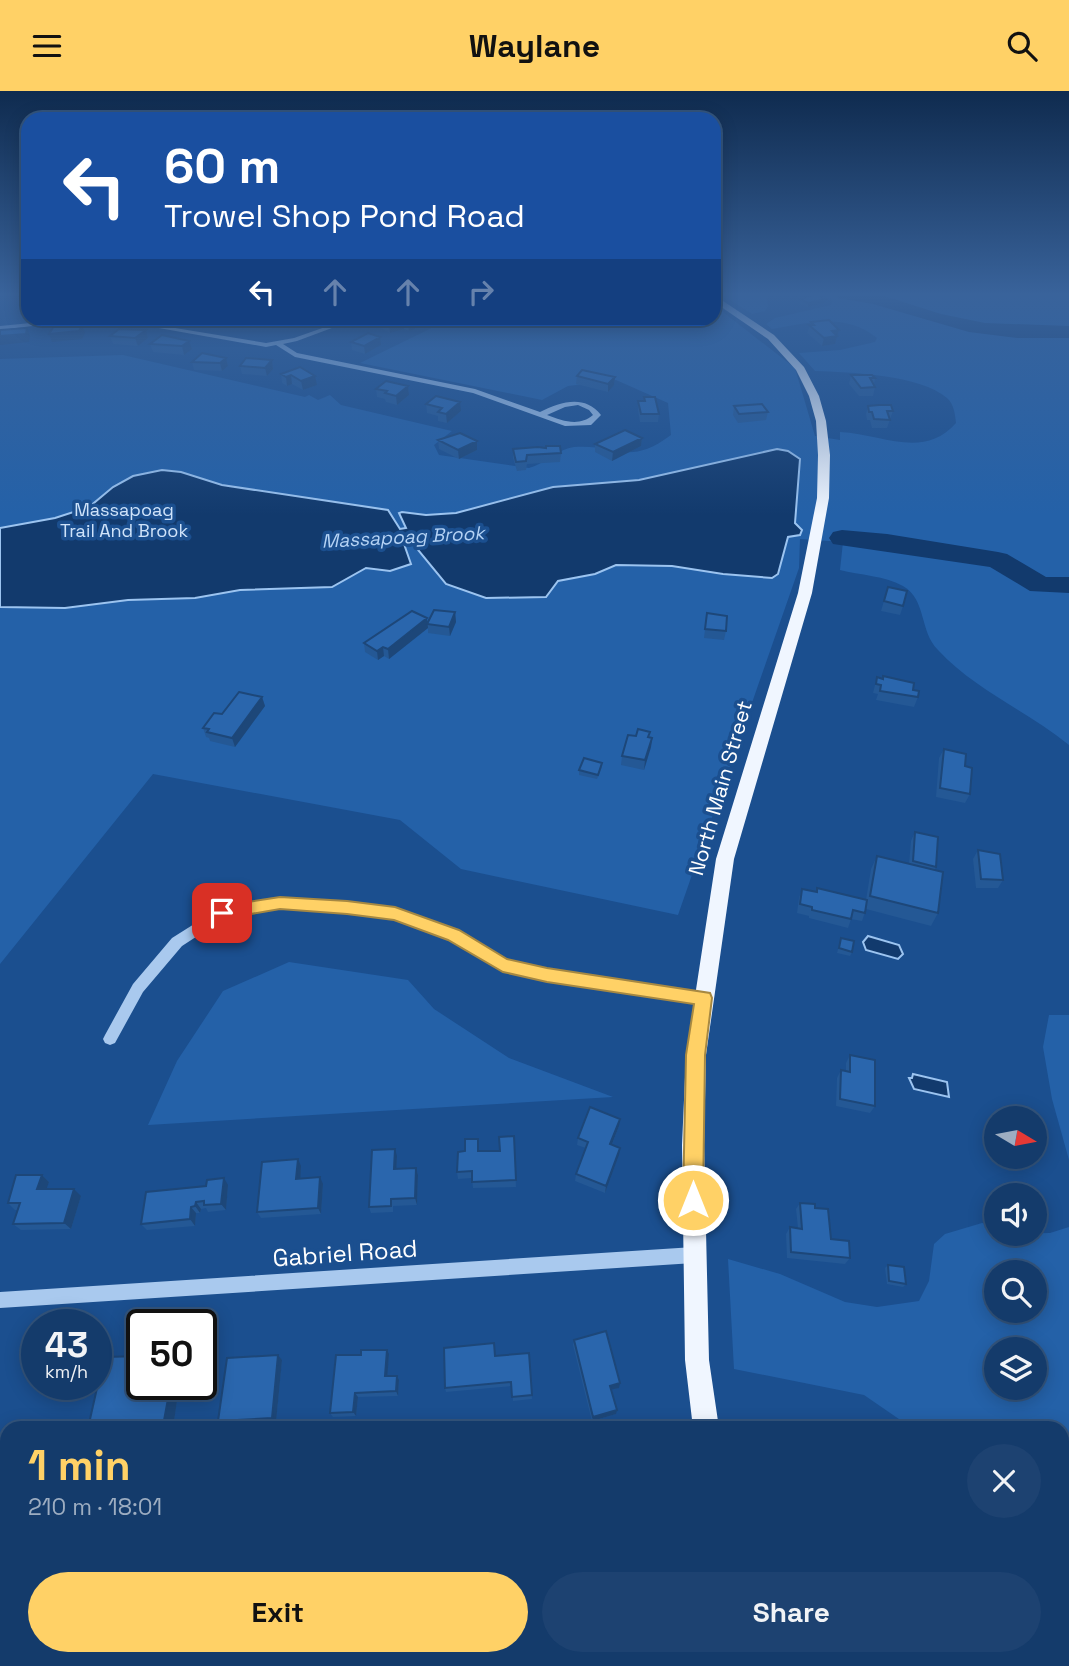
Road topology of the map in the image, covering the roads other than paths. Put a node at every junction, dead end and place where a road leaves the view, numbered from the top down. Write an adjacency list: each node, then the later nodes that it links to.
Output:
1 (358, 368): 3 (street)
2 (799, 368): 4 (main road, North Main Street)
3 (541, 415): 3 (street)
4 (703, 998): 5 (street); 6 (main road, North Main Street)
5 (110, 1039)
6 (694, 1255): 7 (street, Gabriel Road); 8 (main road, North Main Street)
7 (0, 1300)
8 (705, 1421)

